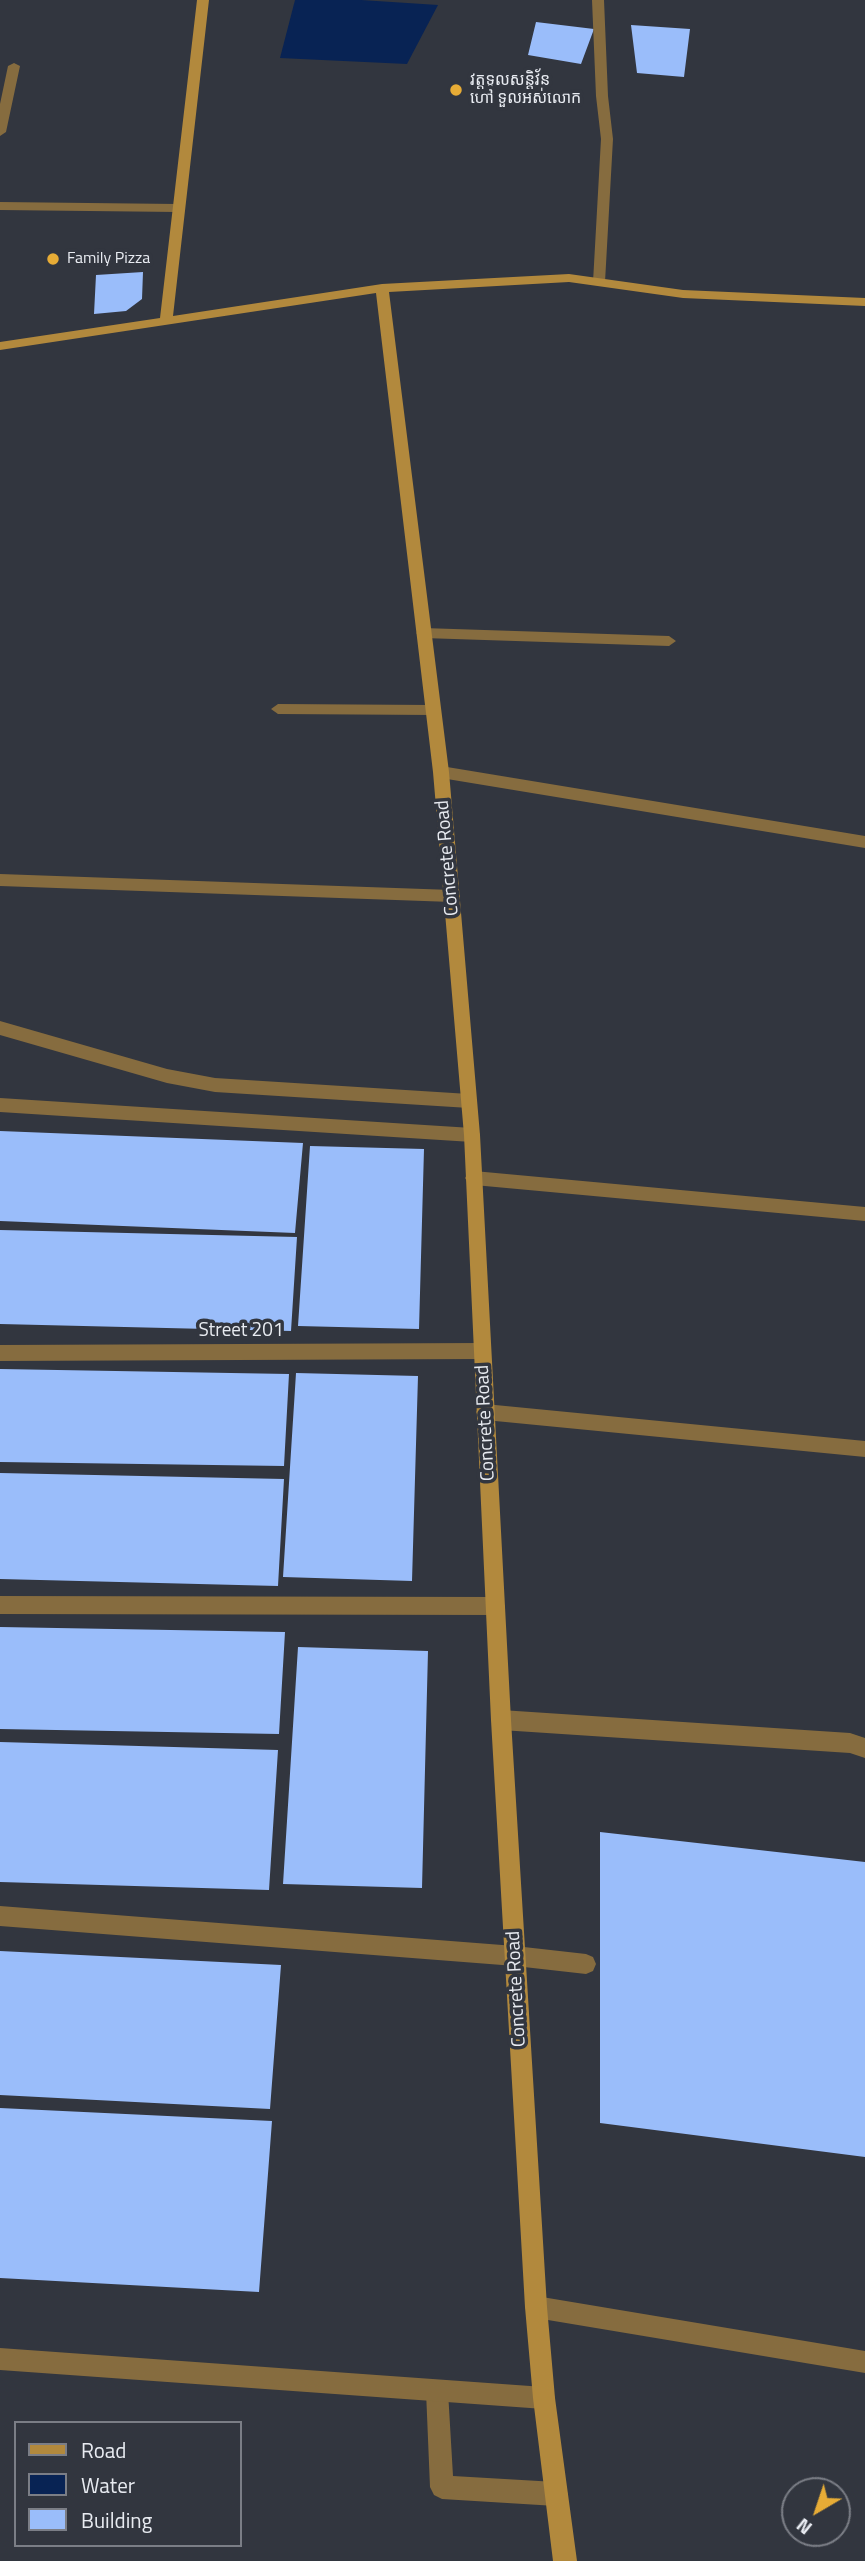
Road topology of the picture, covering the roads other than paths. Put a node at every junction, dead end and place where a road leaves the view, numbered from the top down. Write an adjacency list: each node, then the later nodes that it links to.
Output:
1 (203, 0): 6 (street)
2 (598, 0): 7 (street)
3 (9, 71): 4 (street)
4 (0, 132)
5 (0, 206): 6 (street)
6 (177, 208): 10 (street)
7 (599, 282): 8 (street); 9 (street)
8 (382, 288): 10 (street); 12 (street, Concrete Road)
9 (865, 302)
10 (166, 319): 11 (street)
11 (0, 346)
12 (424, 633): 13 (street); 15 (street, Concrete Road)
13 (669, 641)
14 (278, 709): 15 (street)
15 (433, 710): 16 (street, Concrete Road)
16 (441, 772): 17 (street); 19 (street, Concrete Road)
17 (865, 842)
18 (0, 880): 19 (street)
19 (452, 896): 21 (street, Concrete Road)
20 (0, 1028): 21 (street)
21 (469, 1101): 23 (street, Concrete Road)
22 (0, 1105): 23 (street)
23 (472, 1135): 24 (street, Concrete Road)
24 (474, 1178): 25 (street); 26 (street, Concrete Road)
25 (865, 1213)
26 (482, 1351): 27 (street, Street 201); 28 (street, Concrete Road)
27 (0, 1353)
28 (485, 1412): 29 (street); 31 (street, Concrete Road)
29 (865, 1449)
30 (0, 1605): 31 (street)
31 (495, 1606): 32 (street, Concrete Road)
32 (500, 1720): 33 (street); 35 (street, Concrete Road)
33 (865, 1748)
34 (0, 1916): 35 (street)
35 (515, 1956): 36 (street); 37 (street, Concrete Road)
36 (586, 1964)
37 (536, 2307): 39 (street); 41 (street, Concrete Road)
38 (0, 2359): 40 (street)
39 (865, 2362)
40 (437, 2391): 41 (street); 42 (street)
41 (544, 2398): 42 (street, Concrete Road)
42 (556, 2494): 43 (street, Concrete Road)
43 (565, 2561)

